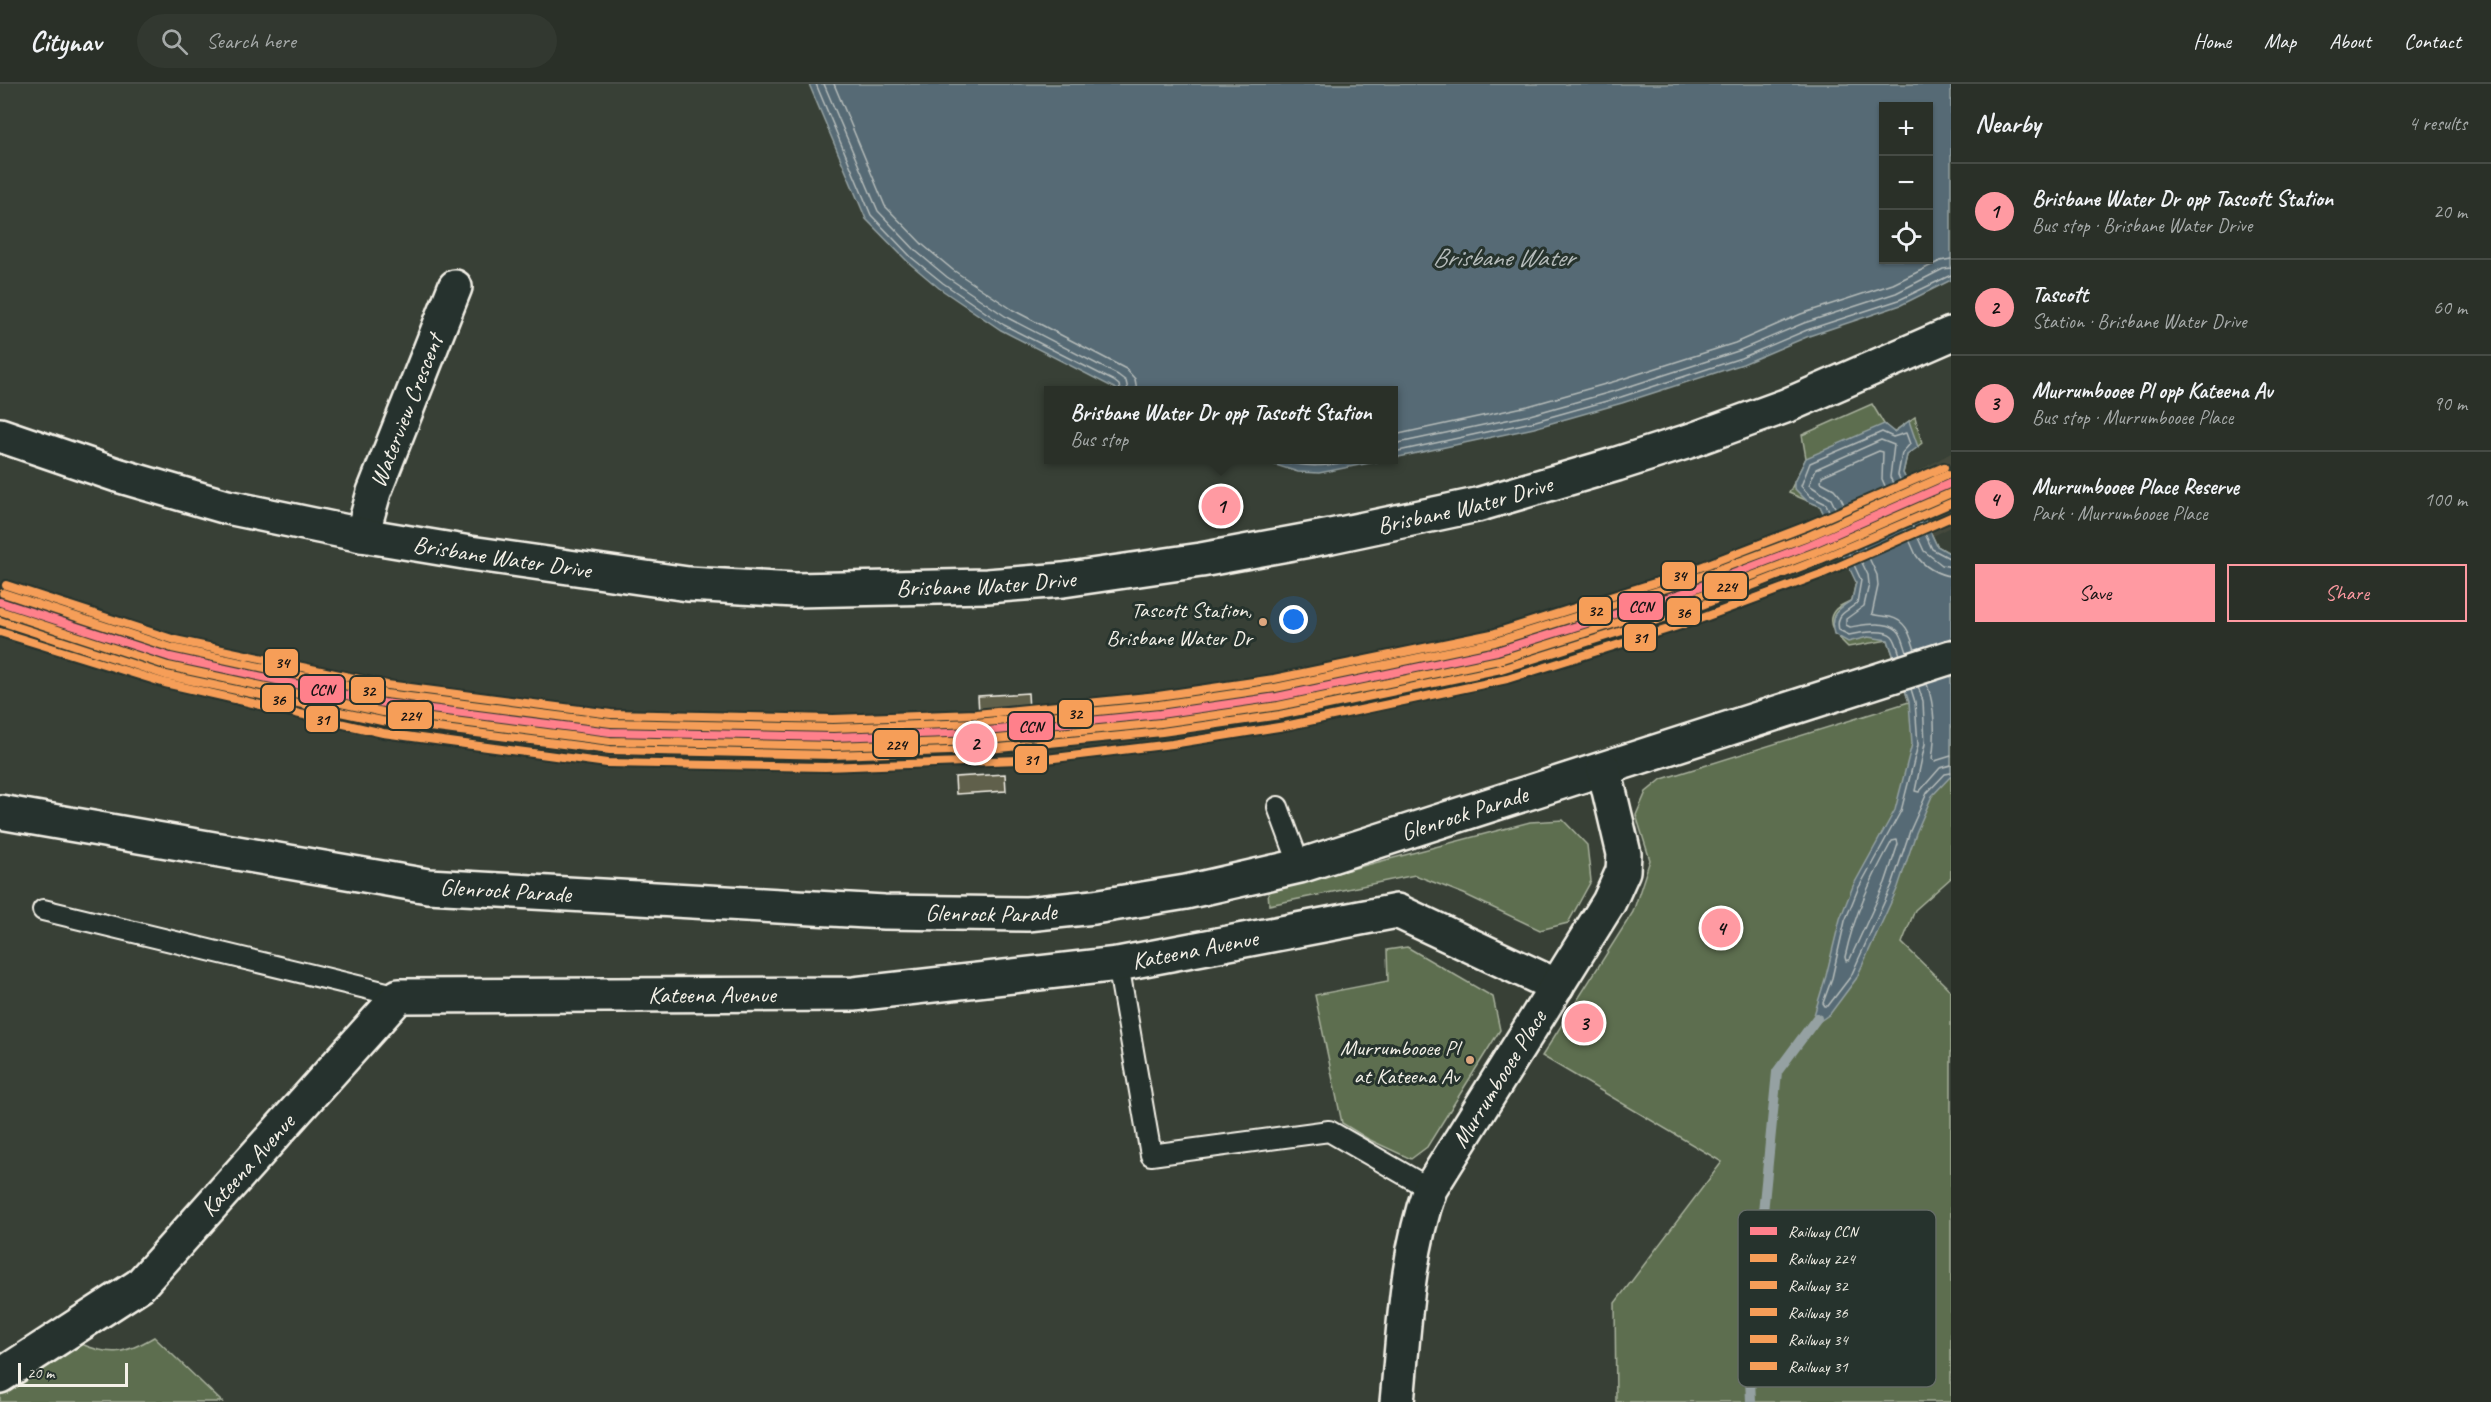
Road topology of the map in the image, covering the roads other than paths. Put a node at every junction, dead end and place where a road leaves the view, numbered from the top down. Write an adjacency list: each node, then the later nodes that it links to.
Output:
1 (455, 287): 4 (street, Waterview Crescent)
2 (1951, 334): 4 (street, Brisbane Water Drive)
3 (0, 435): 4 (street, Brisbane Water Drive)
4 (362, 536)
5 (1951, 657): 6 (street, Glenrock Parade)
6 (1604, 769): 9 (street, Glenrock Parade); 12 (street, Murrumbooee Place)
7 (1278, 807): 9 (lane)
8 (0, 812): 9 (street, Glenrock Parade)
9 (1300, 866)
10 (43, 910): 13 (lane)
11 (1118, 964): 12 (street, Kateena Avenue); 13 (street, Kateena Avenue); 14 (lane)
12 (1557, 986): 14 (street, Murrumbooee Place)
13 (399, 996): 15 (street, Kateena Avenue)
14 (1430, 1189): 16 (street, Murrumbooee Place)
15 (0, 1376)
16 (1396, 1402)

